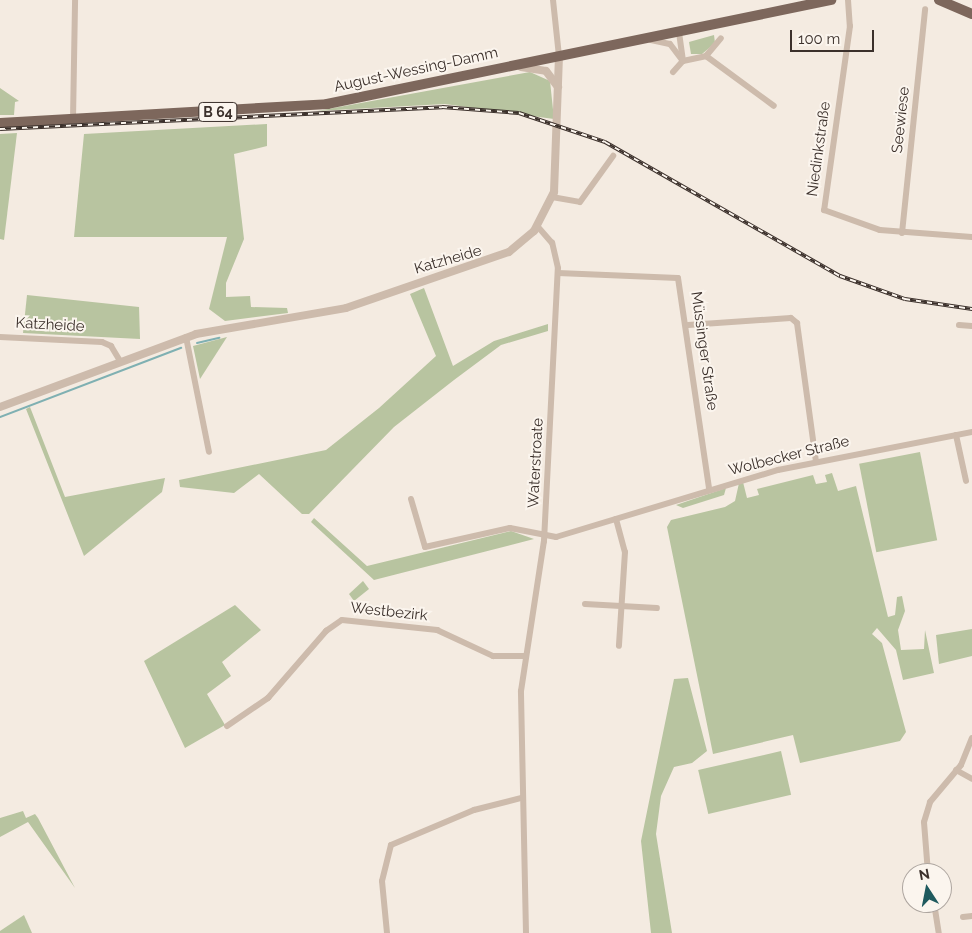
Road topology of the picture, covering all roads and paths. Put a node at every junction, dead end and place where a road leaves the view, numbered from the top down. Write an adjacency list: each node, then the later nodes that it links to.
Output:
1 (75, 0): 18 (street)
2 (553, 0): 11 (street)
3 (831, 0): 8 (main road, August-Wessing-Damm / B 64)
4 (848, 0): 23 (street, Niedinkstraße)
5 (939, 0): 7 (main road)
6 (925, 9): 23 (street, Seewiese)
7 (972, 14)
8 (678, 32): 10 (main road, August-Wessing-Damm / B 64); 13 (street)
9 (721, 38): 12 (street)
10 (634, 41): 11 (main road, August-Wessing-Damm / B 64); 13 (street)
11 (559, 56): 14 (main road, August-Wessing-Damm / B 64); 16 (street, Katzheide)
12 (706, 56): 13 (street); 17 (street)
13 (684, 61): 15 (street)
14 (510, 66): 16 (street); 18 (main road, August-Wessing-Damm / B 64)
15 (673, 72)
16 (559, 89): 21 (street, Katzheide)
17 (774, 106)
18 (73, 119): 19 (main road, August-Wessing-Damm / B 64)
19 (0, 123)
20 (613, 156): 21 (street)
21 (552, 197): 22 (street, Katzheide)
22 (537, 226): 25 (street, Waterstroate); 30 (street, Katzheide)
23 (902, 233): 24 (street, Niedinkstraße)
24 (972, 237)
25 (558, 273): 26 (street, Müssinger Straße); 41 (street, Waterstroate)
26 (688, 325): 36 (street); 38 (street, Müssinger Straße)
27 (959, 325): 28 (street)
28 (972, 326)
29 (0, 337): 31 (street, Katzheide)
30 (186, 337): 31 (street, Katzheide); 35 (street)
31 (120, 361): 32 (street, Katzheide)
32 (0, 407)
33 (972, 432): 34 (street, Wolbecker Straße)
34 (956, 435): 36 (street, Wolbecker Straße); 37 (street)
35 (209, 452)
36 (816, 461): 38 (street, Wolbecker Straße)
37 (966, 481)
38 (709, 489): 40 (street, Wolbecker Straße)
39 (411, 498): 41 (street)
40 (616, 519): 41 (street, Wolbecker Straße); 43 (street)
41 (544, 536): 46 (street)
42 (585, 604): 43 (street)
43 (621, 606): 44 (street); 45 (street)
44 (657, 608)
45 (619, 646)
46 (526, 656): 47 (street, Westbezirk); 51 (street)
47 (227, 726)
48 (972, 738): 49 (street)
49 (956, 770): 50 (street); 52 (street)
50 (972, 779)
51 (521, 798): 56 (street); 57 (street)
52 (927, 863)
53 (936, 913): 58 (street)
54 (972, 916): 55 (street)
55 (963, 917)
56 (387, 933)
57 (526, 933)
58 (939, 933)

